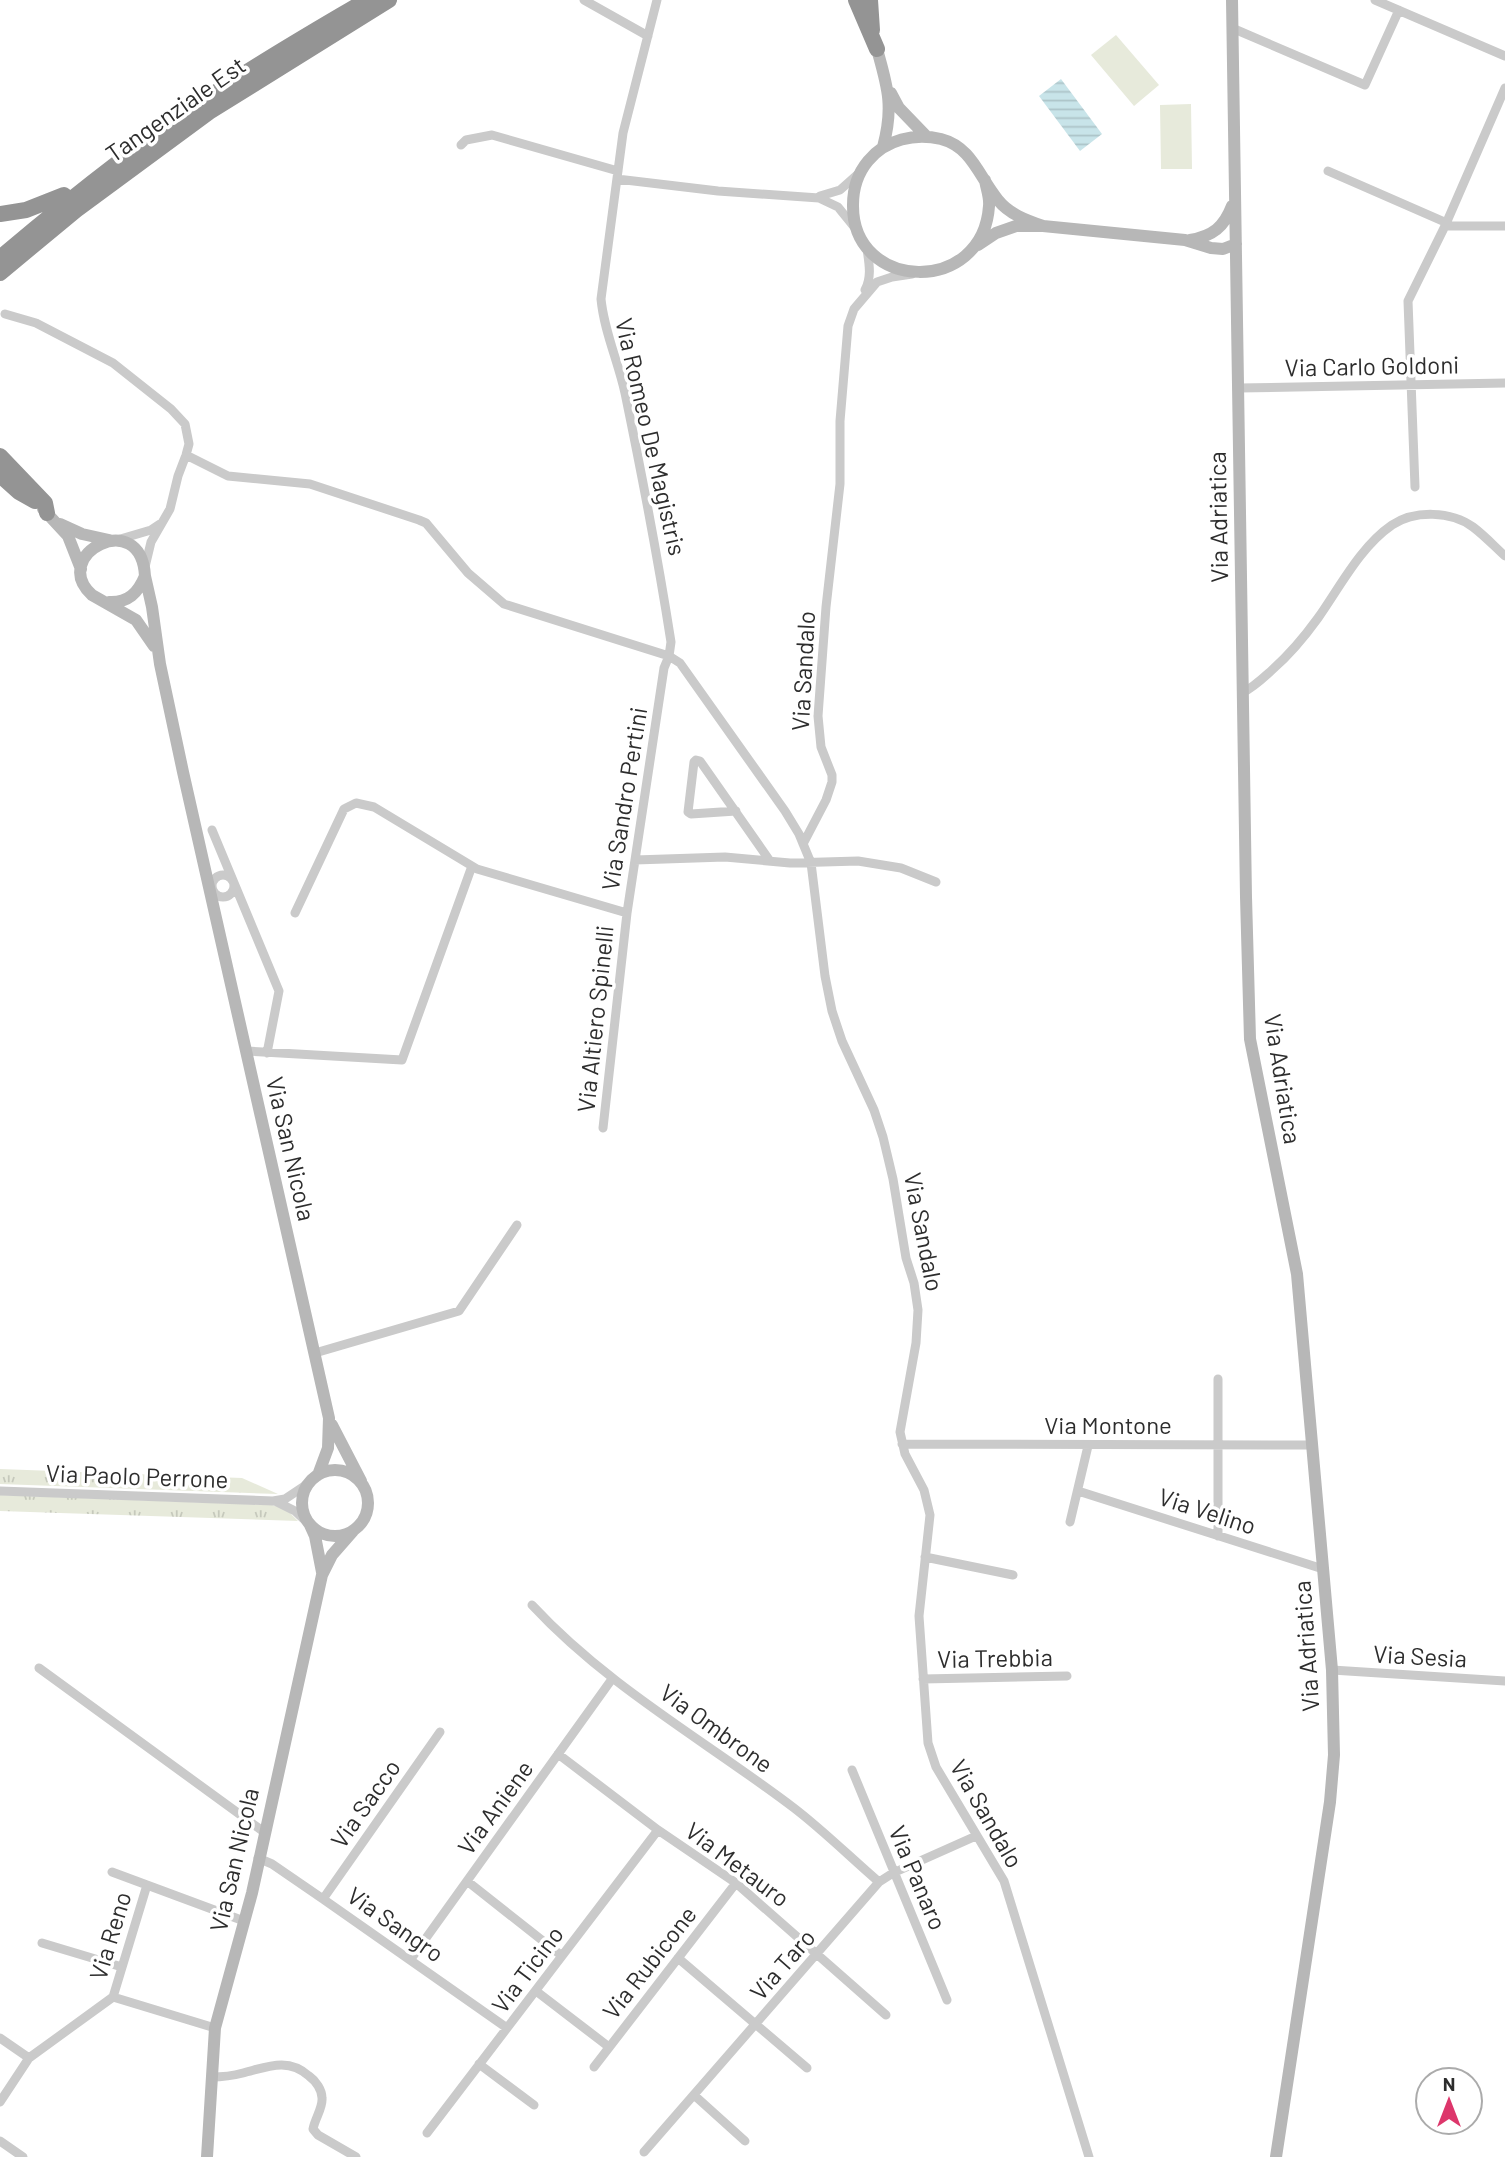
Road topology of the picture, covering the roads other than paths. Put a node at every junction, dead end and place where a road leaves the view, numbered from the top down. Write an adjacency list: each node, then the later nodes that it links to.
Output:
1 (367, 0): 21 (highway, Tangenziale Est)
2 (389, 0): 28 (highway, Tangenziale Est)
3 (584, 0): 13 (street)
4 (657, 0): 13 (street, Via Romeo De Magistris)
5 (856, 0): 14 (highway)
6 (864, 0): 12 (street)
7 (870, 0): 12 (highway)
8 (1232, 0): 11 (street, Via Adriatica)
9 (1375, 0): 10 (street)
10 (1399, 10): 11 (street); 15 (street)
11 (1232, 28): 27 (street, Via Adriatica)
12 (872, 30): 14 (street)
13 (648, 36): 24 (street, Via Romeo De Magistris)
14 (877, 49): 16 (street)
15 (1505, 56)
16 (888, 86): 18 (street); 20 (street)
17 (1505, 88): 30 (street)
18 (926, 136): 20 (street); 25 (street)
19 (461, 145): 24 (street)
20 (883, 147): 23 (street)
21 (126, 157): 29 (highway); 38 (highway, Tangenziale Est)
22 (1328, 171): 30 (street)
23 (860, 173): 26 (street); 33 (street)
24 (617, 175): 26 (street); 61 (street, Via Romeo De Magistris)
25 (985, 180): 31 (street); 37 (street)
26 (807, 197): 33 (street)
27 (1235, 199): 34 (street); 35 (street, Via Adriatica)
28 (76, 210): 39 (highway, Tangenziale Est); 41 (highway)
29 (0, 214)
30 (1446, 225): 32 (street); 46 (street)
31 (1043, 226): 34 (street); 37 (street)
32 (1505, 226)
33 (859, 235): 36 (street)
34 (1211, 242): 35 (street); 42 (street)
35 (1236, 244): 42 (street, Via Adriatica)
36 (867, 247): 40 (street); 43 (street, Via Sandalo)
37 (975, 247): 40 (street)
38 (0, 258)
39 (0, 273)
40 (923, 273): 43 (street, Via Sandalo)
41 (0, 284)
42 (1237, 286): 47 (street, Via Adriatica)
43 (861, 300): 66 (street, Via Sandalo)
44 (5, 314): 48 (street, Via San Nicola)
45 (1505, 383): 46 (street, Via Carlo Goldoni)
46 (1411, 386): 47 (street, Via Carlo Goldoni); 52 (street)
47 (1239, 388): 63 (street, Via Adriatica)
48 (186, 455): 55 (street, Via San Nicola); 61 (street)
49 (0, 456): 54 (highway)
50 (0, 467): 53 (street)
51 (0, 475): 53 (highway)
52 (1415, 487)
53 (35, 501): 54 (street)
54 (52, 518): 56 (street); 58 (street, Via San Nicola)
55 (166, 518): 56 (street); 59 (street, Via San Nicola)
56 (113, 540): 58 (street); 59 (street)
57 (1505, 556): 63 (street)
58 (81, 570): 60 (street, Via San Nicola)
59 (145, 571): 60 (street, Via San Nicola); 62 (street, Via San Nicola)
60 (109, 603): 62 (street, Via San Nicola)
61 (669, 656): 66 (street); 67 (street, Via Sandro Pertini)
62 (160, 664): 73 (street, Via San Nicola)
63 (1242, 692): 84 (street, Via Adriatica)
64 (736, 811): 64 (street); 68 (street)
65 (212, 831): 71 (street, Via San Nicola)
66 (803, 844): 69 (street, Via Sandalo)
67 (635, 860): 68 (street); 75 (street, Via Sandro Pertini)
68 (770, 861): 69 (street)
69 (811, 863): 72 (street); 83 (street, Via Sandalo)
70 (472, 866): 74 (street, Via Sandro Pertini); 75 (street, Via Sandro Pertini); 77 (street)
71 (234, 881): 73 (street); 73 (street); 77 (street, Via San Nicola)
72 (936, 882)
73 (211, 890): 76 (street, Via San Nicola)
74 (295, 913)
75 (627, 913): 78 (street, Via Altiero Spinelli)
76 (247, 1051): 77 (street); 80 (street, Via San Nicola)
77 (267, 1052)
78 (603, 1128)
79 (517, 1225): 80 (street)
80 (314, 1353): 82 (street, Via San Nicola)
81 (1218, 1379): 86 (street)
82 (329, 1418): 87 (street, Via San Nicola); 88 (street, Via San Nicola)
83 (902, 1444): 85 (street, Via Montone); 96 (street, Via Sandalo)
84 (1313, 1445): 86 (street, Via Montone); 97 (street, Via Adriatica)
85 (1088, 1446): 86 (street, Via Montone); 90 (street)
86 (1219, 1446): 95 (street)
87 (314, 1479): 88 (street); 91 (street, Via Paolo Perrone); 93 (street, Via San Nicola)
88 (362, 1484): 94 (street, Via San Nicola)
89 (0, 1491): 91 (street, Via Paolo Perrone)
90 (1078, 1491): 92 (street); 95 (street, Via Velino)
91 (273, 1501): 93 (street, Via Paolo Perrone)
92 (1070, 1522)
93 (310, 1525): 94 (street); 98 (street, Via San Nicola)
94 (353, 1531): 98 (street, Via San Nicola)
95 (1218, 1535): 97 (street, Via Velino)
96 (925, 1557): 99 (street); 105 (street, Via Sandalo)
97 (1323, 1569): 102 (street, Via Adriatica)
98 (322, 1575): 111 (street, Via San Nicola)
99 (1013, 1575)
100 (532, 1605): 104 (street, Via Ombrone)
101 (39, 1668): 111 (street)
102 (1332, 1670): 106 (street, Via Sesia); 153 (street, Via Adriatica)
103 (1067, 1676): 105 (street, Via Trebbia)
104 (612, 1679): 108 (street, Via Aniene); 117 (street, Via Ombrone)
105 (923, 1679): 112 (street, Via Sandalo)
106 (1505, 1681)
107 (440, 1732): 120 (street, Via Sacco)
108 (558, 1754): 110 (street, Via Metauro); 116 (street, Via Aniene)
109 (852, 1770): 115 (street, Via Panaro)
110 (659, 1830): 118 (street, Via Metauro); 124 (street, Via Ticino)
111 (264, 1832): 113 (street, Via San Nicola)
112 (976, 1836): 115 (street, Via Taro); 152 (street, Via Sandalo)
113 (258, 1858): 120 (street, Via Sangro); 121 (street, Via San Nicola)
114 (112, 1872): 119 (street, Via Reno)
115 (893, 1873): 117 (street, Via Taro); 130 (street, Via Panaro)
116 (467, 1881): 124 (street); 126 (street, Via Aniene)
117 (879, 1882): 123 (street, Via Taro)
118 (736, 1883): 123 (street, Via Metauro); 125 (street, Via Rubicone)
119 (147, 1885): 121 (street, Via Reno); 127 (street, Via Reno)
120 (323, 1899): 126 (street, Via Sangro)
121 (244, 1921): 133 (street, Via San Nicola)
122 (42, 1943): 127 (street)
123 (818, 1954): 131 (street, Via Metauro); 132 (street, Via Taro)
124 (562, 1956): 128 (street, Via Ticino)
125 (678, 1958): 132 (street); 136 (street, Via Rubicone)
126 (411, 1959): 134 (street, Via Sangro)
127 (122, 1967): 129 (street, Via Reno)
128 (536, 1991): 134 (street, Via Ticino); 136 (street)
129 (113, 1997): 133 (street); 137 (street)
130 (947, 2000)
131 (886, 2015)
132 (756, 2025): 140 (street); 142 (street, Via Taro)
133 (215, 2028): 141 (street, Via San Nicola)
134 (508, 2028): 138 (street, Via Ticino)
135 (0, 2038): 137 (street)
136 (609, 2047): 139 (street, Via Rubicone)
137 (29, 2058): 143 (street)
138 (480, 2064): 144 (street); 145 (street, Via Ticino)
139 (594, 2067)
140 (807, 2068)
141 (211, 2077): 150 (street, Via San Nicola); 151 (street)
142 (694, 2095): 147 (street); 148 (street, Via Taro)
143 (0, 2102)
144 (534, 2105)
145 (427, 2133)
146 (0, 2141): 149 (street)
147 (745, 2141)
148 (644, 2152)
149 (23, 2157)
150 (207, 2157)
151 (356, 2157)
152 (1089, 2157)
153 (1276, 2157)

